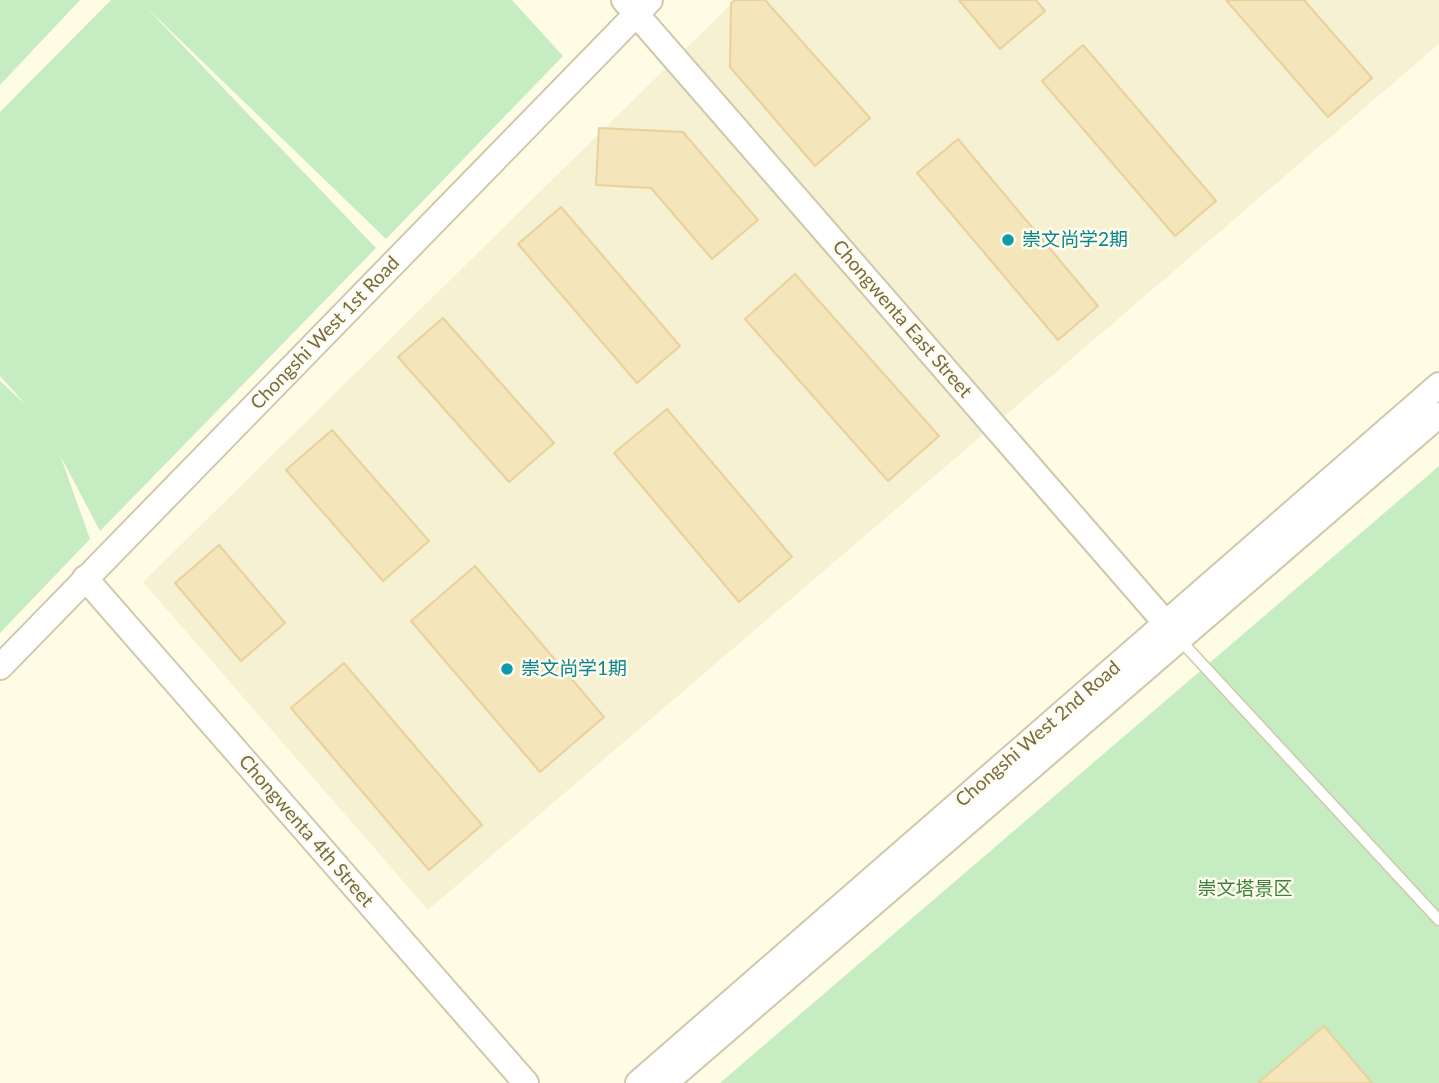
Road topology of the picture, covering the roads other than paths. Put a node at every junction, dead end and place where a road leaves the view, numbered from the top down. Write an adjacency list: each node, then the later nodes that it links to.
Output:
1 (637, 5): 4 (street, Chongshi West 1st Road); 5 (street, Chongwenta East Street)
2 (1439, 386): 5 (street, Chongshi West 2nd Road)
3 (1439, 415): 5 (street, Chongshi West 2nd Road)
4 (85, 578): 6 (street, Chongshi West 1st Road); 8 (street, Chongwenta 4th Street)
5 (1173, 631): 7 (lane); 9 (street, Chongshi West 2nd Road); 10 (street, Chongshi West 2nd Road)
6 (0, 667)
7 (1439, 920)
8 (526, 1083)
9 (638, 1083)
10 (665, 1083)

